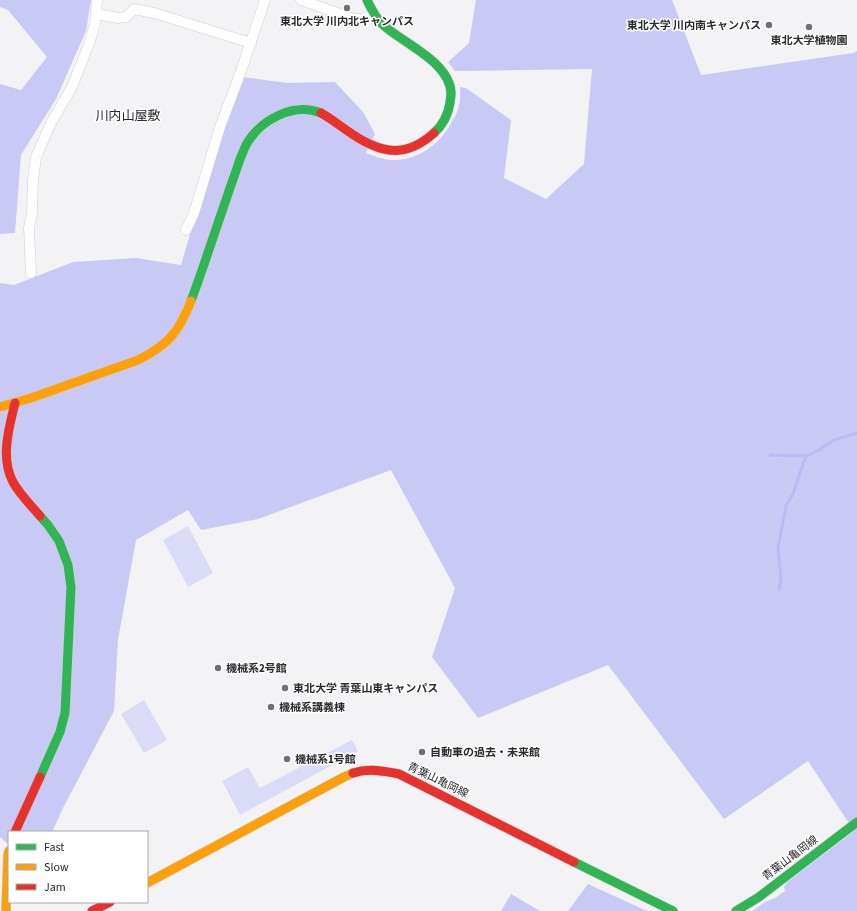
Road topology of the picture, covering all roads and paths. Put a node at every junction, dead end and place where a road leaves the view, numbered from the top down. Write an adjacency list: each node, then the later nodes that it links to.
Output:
1 (97, 0): 5 (street)
2 (265, 0): 7 (street)
3 (300, 0): 6 (street)
4 (367, 0): 6 (street)
5 (96, 14): 7 (street); 9 (street)
6 (375, 15): 10 (street)
7 (251, 43): 8 (street)
8 (186, 230)
9 (30, 273)
10 (15, 403): 11 (street); 13 (street)
11 (0, 407)
12 (857, 822): 20 (street, 青葉山亀岡線)
13 (15, 831)
14 (8, 855): 17 (street)
15 (148, 882): 19 (street, 青葉山亀岡線)
16 (108, 903): 18 (street)
17 (6, 911)
18 (92, 911)
19 (673, 911)
20 (736, 911)

